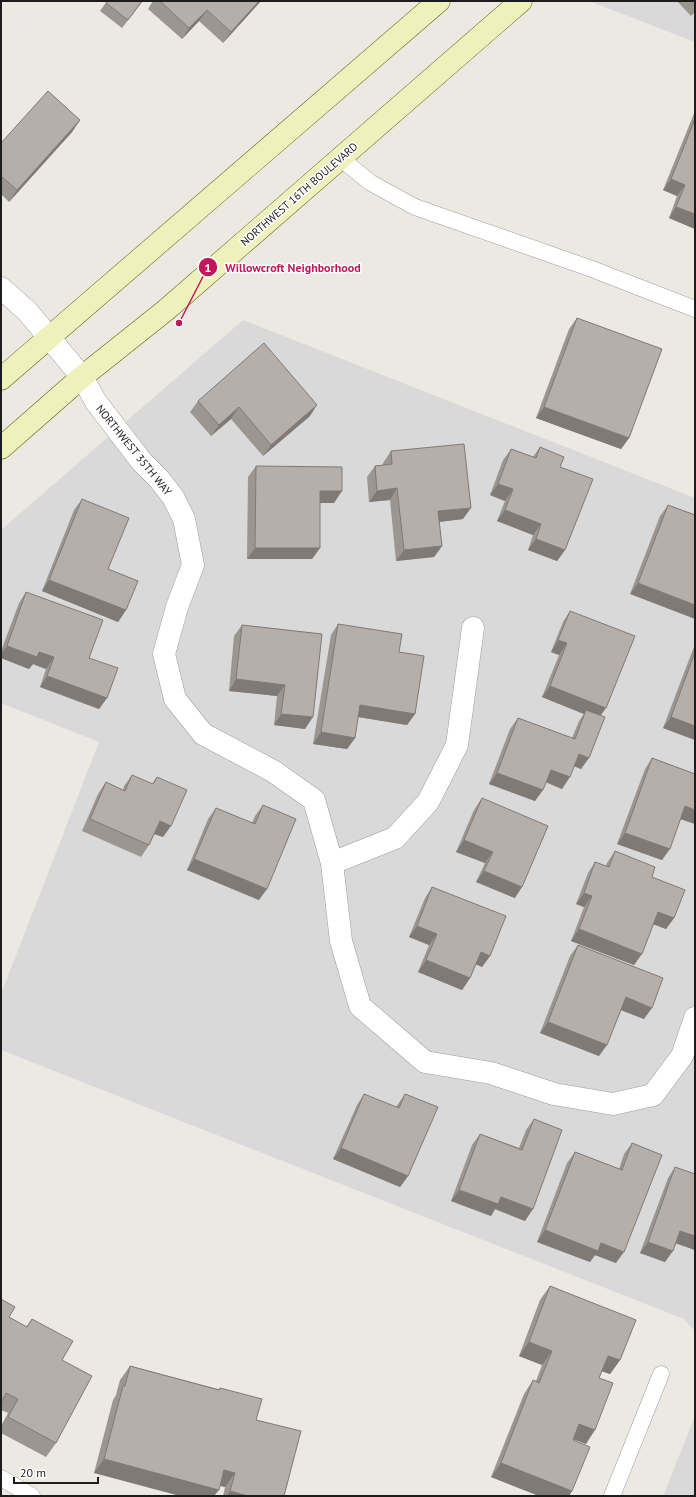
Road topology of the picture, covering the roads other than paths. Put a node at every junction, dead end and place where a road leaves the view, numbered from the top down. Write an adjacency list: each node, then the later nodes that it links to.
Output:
1 (439, 1): 6 (main road)
2 (522, 1): 3 (main road, NORTHWEST 16TH BOULEVARD)
3 (340, 158): 5 (lane); 7 (main road, NORTHWEST 16TH BOULEVARD)
4 (1, 288): 6 (street, NORTHWEST 35TH WAY)
5 (695, 309)
6 (49, 339): 7 (street, NORTHWEST 35TH WAY); 8 (main road)
7 (82, 377): 9 (main road, NORTHWEST 16TH BOULEVARD); 11 (street, NORTHWEST 35TH WAY)
8 (1, 379)
9 (1, 448)
10 (473, 628): 11 (street)
11 (332, 863): 12 (street, NORTHWEST 35TH WAY)
12 (695, 1018)
13 (661, 1374): 16 (lane)
14 (1, 1478): 15 (lane)
15 (32, 1496)
16 (612, 1496)

